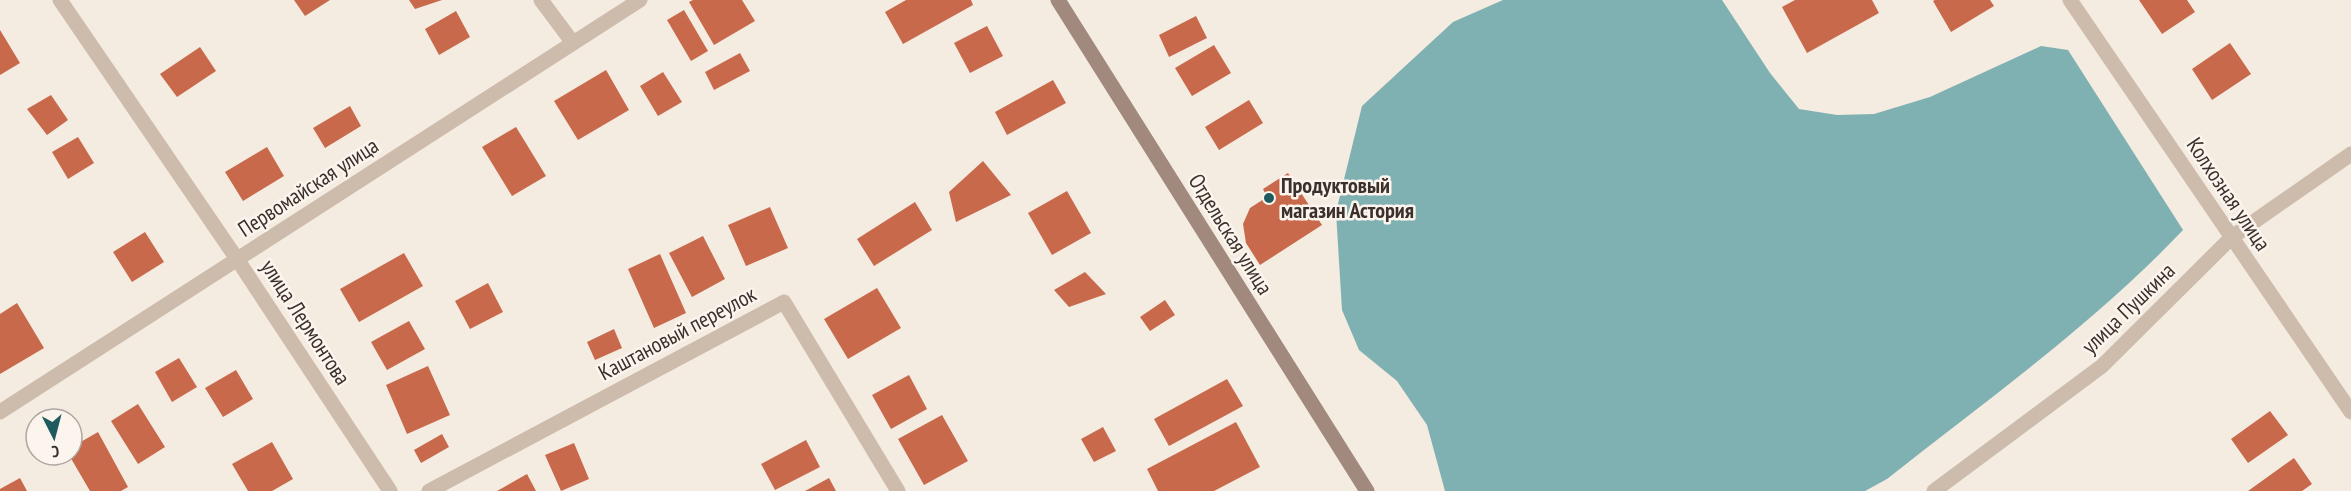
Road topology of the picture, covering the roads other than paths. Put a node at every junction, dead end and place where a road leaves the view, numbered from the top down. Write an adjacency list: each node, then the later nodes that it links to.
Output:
1 (60, 0): 9 (street, улица Лермонтова)
2 (541, 0): 6 (street)
3 (640, 0): 6 (street, Первомайская улица)
4 (1058, 0): 15 (street, Отдельская улица)
5 (2070, 0): 8 (street, Колхозная улица)
6 (573, 44): 9 (street, Первомайская улица)
7 (2351, 154): 8 (street, улица Пушкина)
8 (2232, 237): 11 (street, Колхозная улица); 16 (street, улица Пушкина)
9 (237, 259): 10 (street, Первомайская улица); 12 (street, улица Лермонтова)
10 (0, 412)
11 (2351, 412)
12 (390, 491)
13 (429, 491): 14 (street, Каштановый переулок)
14 (898, 491)
15 (1367, 491)
16 (1934, 491)

